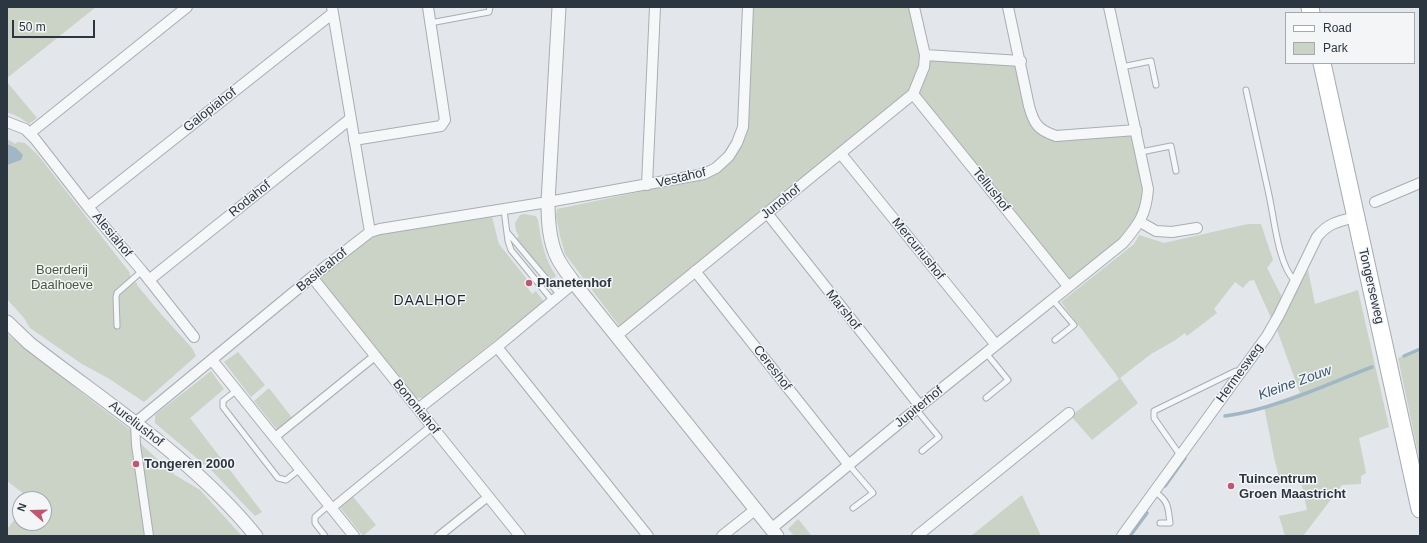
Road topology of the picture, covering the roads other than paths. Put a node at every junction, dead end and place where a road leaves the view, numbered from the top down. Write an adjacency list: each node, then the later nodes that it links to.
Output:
1 (187, 7): 22 (street)
2 (428, 7): 11 (street)
3 (490, 7): 11 (lane)
4 (559, 7): 29 (street)
5 (655, 7): 28 (street)
6 (748, 7): 28 (street, Vestahof)
7 (914, 7): 12 (street)
8 (1008, 7): 13 (street)
9 (1109, 7): 15 (street, Jupiterhof)
10 (332, 10): 19 (street); 31 (street, Galopiahof)
11 (430, 23): 23 (street)
12 (925, 55): 13 (street); 18 (street, Junohof)
13 (1020, 61): 21 (street)
14 (1322, 64): 34 (main road, Tongerseweg)
15 (1122, 67): 16 (lane); 21 (street, Jupiterhof)
16 (1156, 85)
17 (1246, 90): 43 (lane)
18 (913, 94): 25 (street, Junohof); 45 (street, Tellushof)
19 (350, 119): 23 (street); 42 (street, Rodahof)
20 (7, 122): 22 (street)
21 (1136, 130): 24 (street, Jupiterhof)
22 (30, 133): 31 (street, Alesiahof)
23 (354, 140): 37 (street)
24 (1141, 152): 26 (lane); 35 (street, Jupiterhof)
25 (841, 154): 33 (street, Junohof); 53 (street, Mercuriushof)
26 (1176, 171)
27 (1420, 183): 30 (street)
28 (647, 185): 29 (street, Vestahof)
29 (548, 202): 32 (street, Basileahof); 44 (street)
30 (1375, 202)
31 (88, 207): 39 (street, Alesiahof)
32 (504, 210): 37 (street, Basileahof); 38 (lane)
33 (766, 214): 40 (street, Junohof); 61 (street, Marshof)
34 (1356, 218): 43 (street, Hermesweg); 76 (main road, Tongerseweg)
35 (1140, 222): 36 (street); 45 (street, Jupiterhof)
36 (1197, 228)
37 (370, 232): 41 (street, Basileahof)
38 (506, 232): 46 (lane); 46 (lane)
39 (142, 271): 42 (street, Alesiahof); 49 (lane)
40 (695, 271): 51 (street, Junohof); 69 (street, Cereshof)
41 (312, 277): 56 (street, Bononiahof); 57 (street, Basileahof)
42 (149, 280): 50 (street, Alesiahof)
43 (1295, 281): 58 (street, Hermesweg)
44 (574, 283): 46 (street); 51 (street)
45 (1068, 286): 47 (street, Jupiterhof)
46 (556, 297): 54 (street)
47 (1052, 299): 52 (lane); 53 (street, Jupiterhof)
48 (7, 322): 64 (street, Aureliushof)
49 (118, 326)
50 (194, 336)
51 (616, 336): 75 (street)
52 (1055, 340)
53 (996, 344): 55 (street, Jupiterhof)
54 (497, 347): 62 (street); 85 (street)
55 (986, 353): 60 (lane); 61 (street, Jupiterhof)
56 (375, 356): 62 (street, Bononiahof); 66 (street)
57 (212, 360): 59 (street); 64 (street, Basileahof)
58 (1240, 374): 68 (street, Hermesweg); 68 (lane)
59 (236, 390): 66 (street); 70 (lane)
60 (986, 398)
61 (918, 407): 67 (lane); 69 (street, Jupiterhof)
62 (418, 410): 65 (street, Bononiahof)
63 (1069, 413): 87 (street)
64 (135, 423): 79 (street); 80 (street, Aureliushof)
65 (431, 427): 72 (street, Bononiahof); 73 (street)
66 (275, 437): 70 (street)
67 (922, 451)
68 (1180, 455): 71 (street, Hermesweg)
69 (849, 465): 74 (lane); 78 (street, Jupiterhof)
70 (300, 469): 73 (street)
71 (1155, 492): 77 (lane); 88 (street, Hermesweg)
72 (488, 496): 83 (street); 84 (street, Bononiahof)
73 (331, 507): 81 (lane); 82 (street)
74 (854, 508)
75 (756, 509): 78 (street); 86 (street)
76 (1420, 509)
77 (1160, 523)
78 (774, 533)
79 (149, 536)
80 (256, 536)
81 (325, 536)
82 (354, 536)
83 (439, 536)
84 (520, 536)
85 (648, 536)
86 (722, 536)
87 (917, 536)
88 (1122, 536)

